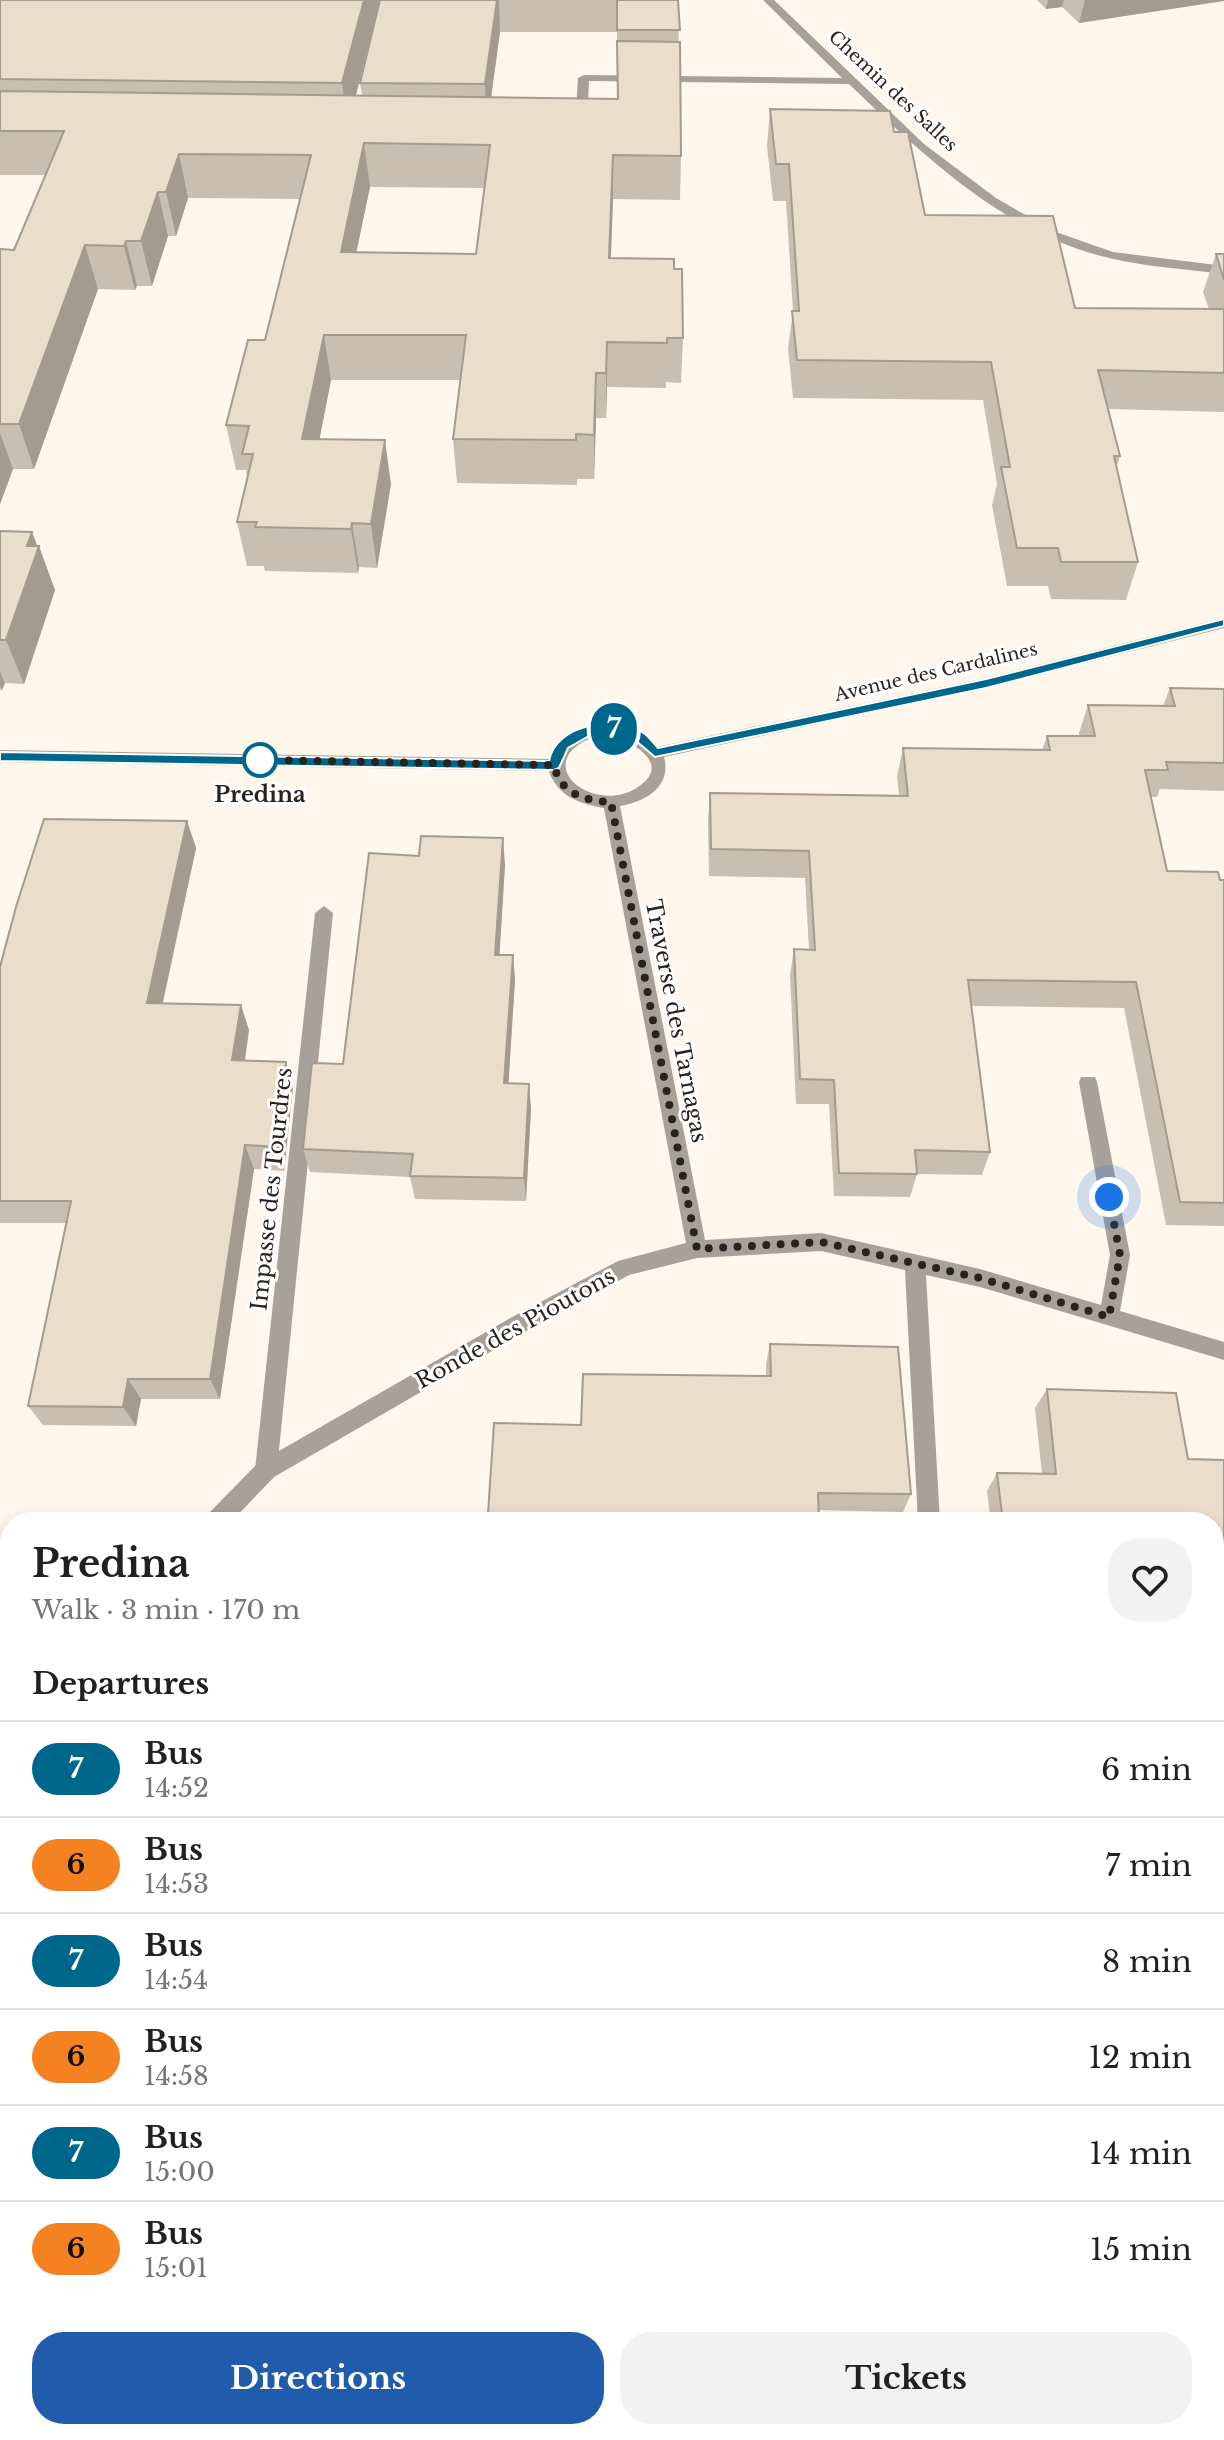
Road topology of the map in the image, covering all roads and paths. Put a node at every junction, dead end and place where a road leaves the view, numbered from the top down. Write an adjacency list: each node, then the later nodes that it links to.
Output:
1 (768, 0): 2 (street, Chemin des Salles)
2 (854, 81): 3 (street); 4 (street, Chemin des Salles)
3 (580, 135)
4 (1224, 270)
5 (1224, 623): 6 (street, Avenue des Cardalines)
6 (655, 753): 8 (street); 9 (street)
7 (0, 756): 8 (street)
8 (554, 765): 9 (street)
9 (611, 802): 12 (street, Traverse des Tarnagas)
10 (324, 913): 16 (street, Impasse des Tourdres)
11 (1088, 1082): 14 (street)
12 (697, 1249): 13 (street, Ronde des Pioutons); 16 (street, Ronde des Pioutons)
13 (915, 1263): 14 (street, Ronde des Pioutons); 18 (street)
14 (1109, 1317): 15 (street, Ronde des Pioutons)
15 (1224, 1351)
16 (266, 1470): 17 (street, Ronde des Pioutons)
17 (226, 1512)
18 (928, 1512)

